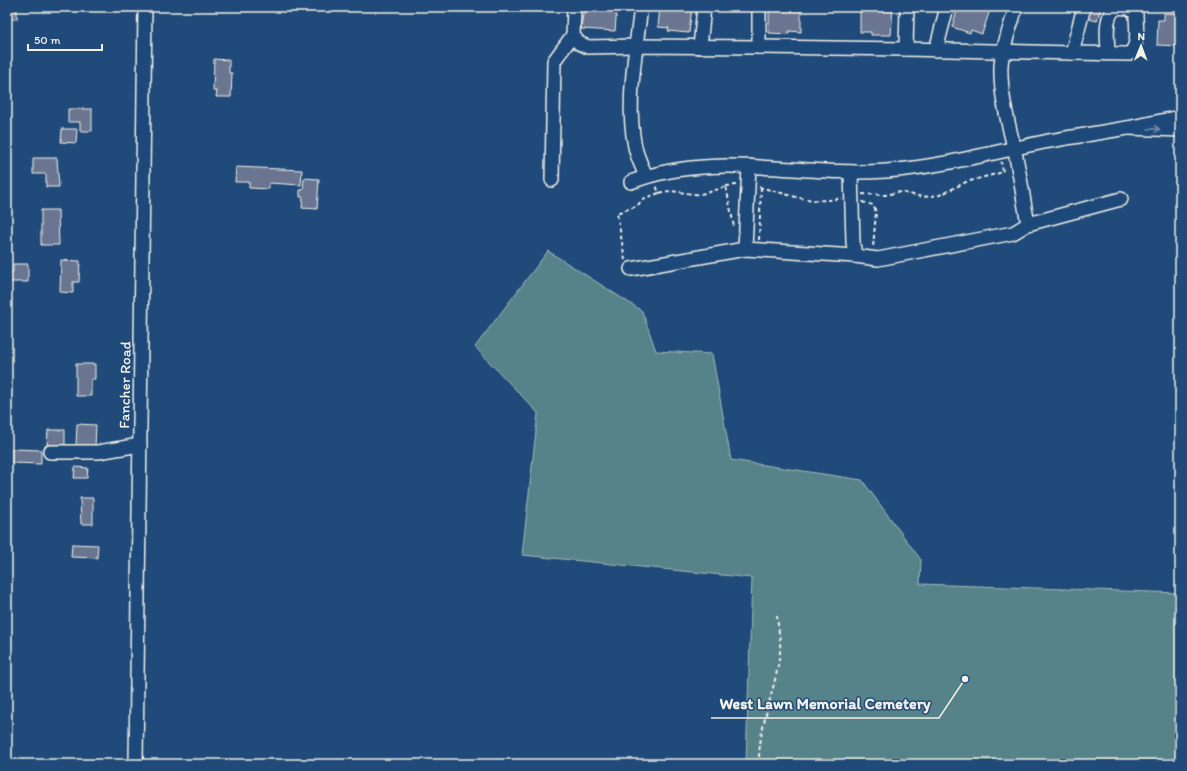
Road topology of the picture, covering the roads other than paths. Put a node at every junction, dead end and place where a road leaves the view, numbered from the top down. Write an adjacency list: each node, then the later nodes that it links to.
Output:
1 (145, 7): 33 (street, Fancher Road)
2 (574, 7): 10 (street)
3 (641, 7): 11 (street)
4 (704, 7): 12 (street)
5 (759, 7): 13 (street)
6 (907, 7): 14 (street)
7 (947, 7): 15 (street)
8 (1016, 7): 16 (street)
9 (1084, 7): 17 (street)
10 (573, 36): 11 (street); 26 (street)
11 (636, 46): 12 (street); 25 (street)
12 (700, 47): 13 (street)
13 (759, 47): 14 (street)
14 (906, 49): 15 (street)
15 (936, 50): 16 (street)
16 (1004, 52): 17 (street); 22 (street)
17 (1072, 54): 18 (street)
18 (1108, 54)
19 (1180, 117): 20 (street)
20 (1127, 128): 21 (street, one-way to 21); 22 (street)
21 (1180, 130)
22 (1014, 149): 24 (street); 29 (street)
23 (748, 166): 24 (street); 25 (street); 30 (street)
24 (851, 172): 31 (street)
25 (649, 176): 27 (street)
26 (552, 180)
27 (631, 182)
28 (1121, 199): 29 (street)
29 (1028, 224): 31 (street)
30 (745, 249): 31 (street); 32 (street)
31 (855, 256)
32 (629, 266)
33 (140, 445): 34 (street); 35 (street, Fancher Road)
34 (50, 452)
35 (136, 764)

